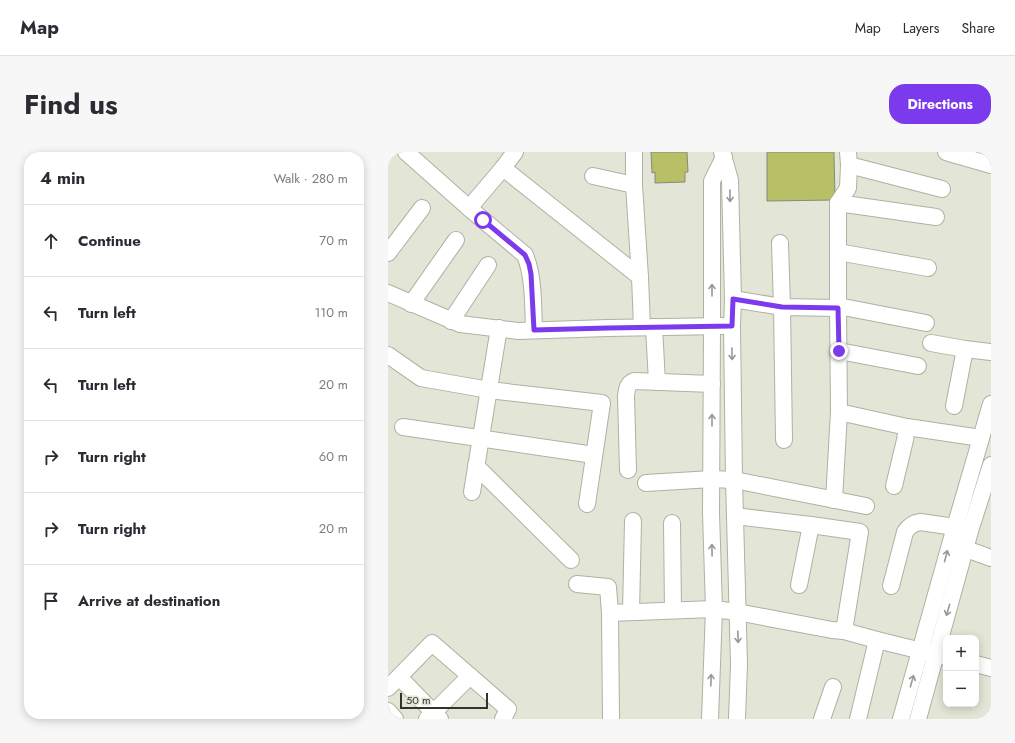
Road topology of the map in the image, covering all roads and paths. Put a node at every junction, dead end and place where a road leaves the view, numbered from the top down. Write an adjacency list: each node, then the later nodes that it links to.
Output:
1 (516, 152): 8 (street)
2 (634, 152): 10 (street)
3 (953, 153): 7 (street)
4 (411, 154): 14 (street)
5 (723, 155): 24 (street, one-way to 24); 30 (street, one-way to 5)
6 (848, 159): 11 (street); 12 (street)
7 (991, 165)
8 (503, 168): 14 (street); 22 (street)
9 (593, 176): 10 (street)
10 (634, 185): 22 (street)
11 (942, 189)
12 (838, 203): 15 (street); 18 (street)
13 (422, 208): 19 (street)
14 (469, 208): 34 (street)
15 (936, 217)
16 (456, 240): 25 (street)
17 (780, 243): 26 (street)
18 (838, 252): 21 (street); 27 (street)
19 (388, 253)
20 (488, 265): 28 (street)
21 (928, 268)
22 (640, 277): 32 (street)
23 (388, 294): 25 (street)
24 (733, 299): 26 (street); 31 (street)
25 (411, 304): 28 (street)
26 (782, 307): 27 (street); 51 (street)
27 (838, 307): 29 (street); 37 (street)
28 (451, 321): 33 (street)
29 (926, 324)
30 (712, 326): 31 (street); 32 (street); 42 (street)
31 (732, 326): 57 (street, one-way to 57)
32 (648, 327): 34 (street); 41 (street)
33 (499, 328): 34 (street); 43 (street)
34 (534, 330)
35 (931, 343): 36 (street)
36 (965, 349): 38 (street); 45 (street)
37 (839, 351): 40 (street); 46 (street)
38 (991, 352)
39 (388, 355): 43 (street)
40 (918, 366)
41 (657, 382): 42 (street); 55 (street)
42 (712, 384): 56 (street, one-way to 42)
43 (489, 390): 49 (street); 52 (street)
44 (991, 404): 50 (street)
45 (954, 406)
46 (839, 412): 48 (street); 61 (street)
47 (403, 427): 49 (street)
48 (907, 427): 50 (street); 59 (street)
49 (481, 438): 52 (street); 54 (street)
50 (981, 438): 69 (street)
51 (784, 440)
52 (594, 454): 62 (street)
53 (991, 465): 64 (street)
54 (476, 466): 60 (street); 72 (street)
55 (628, 470)
56 (712, 479): 57 (street); 58 (street); 76 (street, one-way to 56)
57 (734, 480): 61 (street); 65 (street)
58 (646, 483)
59 (894, 486)
60 (472, 492)
61 (834, 500): 63 (street)
62 (587, 504)
63 (866, 506)
64 (985, 506): 70 (street)
65 (736, 516): 68 (street); 79 (street)
66 (633, 521): 78 (street)
67 (672, 523): 77 (street)
68 (811, 525): 74 (street); 81 (street)
69 (955, 527): 75 (street); 83 (street, one-way to 69)
70 (966, 549): 71 (street); 84 (street, one-way to 84)
71 (991, 558)
72 (571, 560)
73 (577, 584): 80 (street)
74 (799, 585)
75 (891, 586)
76 (714, 609): 77 (street); 79 (street); 95 (street, one-way to 76)
77 (672, 610): 78 (street)
78 (631, 612): 80 (street)
79 (737, 612): 81 (street); 96 (street, one-way to 96)
80 (610, 613): 94 (street)
81 (844, 631): 82 (street)
82 (877, 640): 83 (street); 98 (street)
83 (920, 651): 84 (street); 99 (street, one-way to 83)
84 (941, 656): 100 (street)
85 (979, 665): 86 (street)
86 (991, 668)
87 (470, 676): 88 (street); 91 (street); 93 (street)
88 (394, 683): 91 (street)
89 (834, 687): 97 (street)
90 (388, 712): 92 (street)
91 (434, 717)
92 (395, 719)
93 (503, 719)
94 (611, 719)
95 (710, 719)
96 (737, 719)
97 (822, 719)
98 (858, 719)
99 (901, 719)
100 (918, 719)

